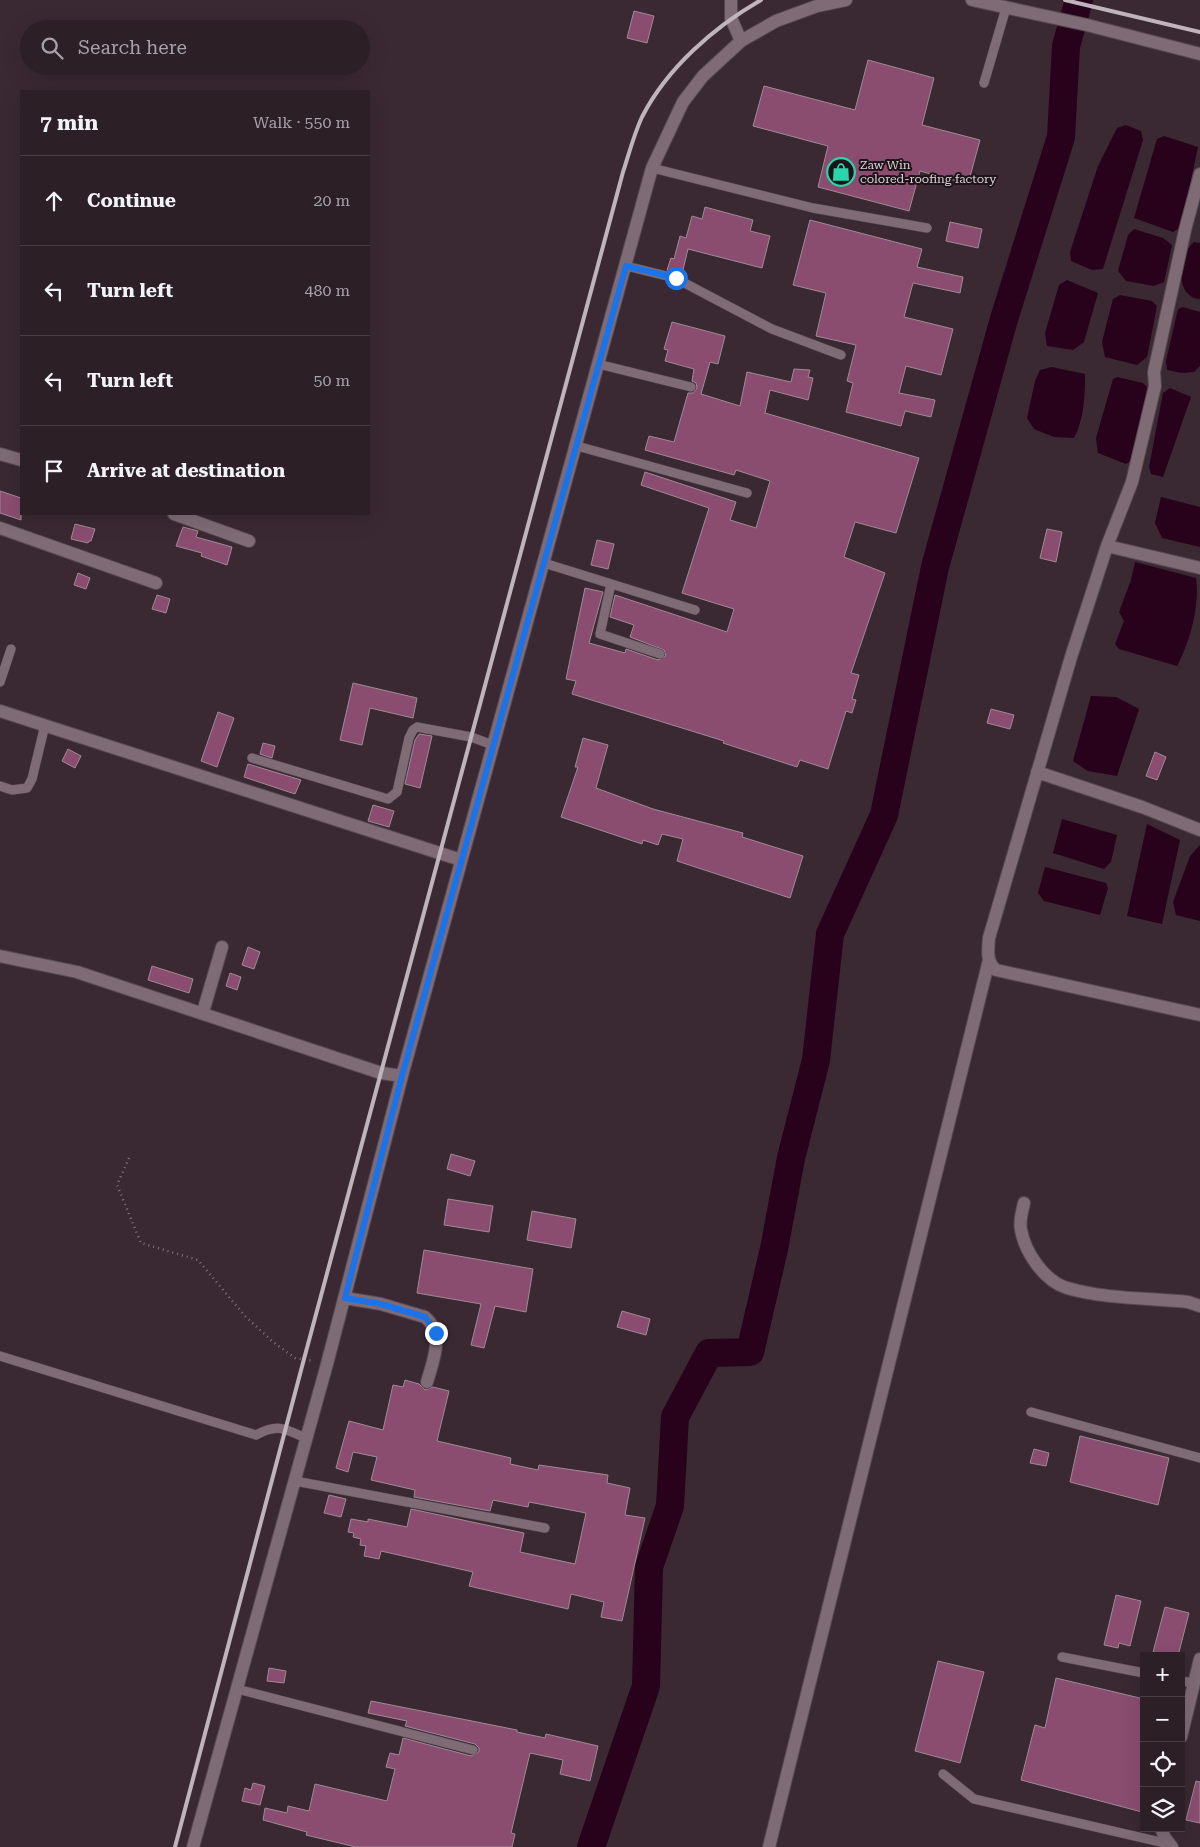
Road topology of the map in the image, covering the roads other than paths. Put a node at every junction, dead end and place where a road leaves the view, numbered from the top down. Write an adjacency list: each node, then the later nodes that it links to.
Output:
1 (732, 0): 5 (street)
2 (846, 0): 5 (street)
3 (972, 0): 4 (street)
4 (1006, 8): 6 (street); 7 (lane)
5 (741, 41): 8 (street)
6 (1200, 54)
7 (984, 83)
8 (652, 168): 10 (lane); 11 (street)
9 (1200, 174): 22 (street)
10 (927, 228)
11 (626, 266): 12 (lane); 13 (street)
12 (841, 355)
13 (598, 364): 14 (lane); 15 (street)
14 (691, 387)
15 (577, 446): 18 (lane); 23 (street)
16 (0, 454): 17 (street)
17 (20, 460)
18 (747, 493)
19 (177, 515): 21 (street)
20 (0, 528): 25 (street)
21 (249, 541)
22 (1107, 546): 24 (street); 35 (street)
23 (544, 564): 26 (lane); 33 (street)
24 (1200, 568)
25 (156, 583)
26 (611, 584): 27 (lane); 29 (lane)
27 (695, 610)
28 (11, 649): 30 (lane)
29 (660, 654)
30 (0, 682)
31 (0, 711): 32 (street)
32 (46, 725): 36 (lane); 38 (street)
33 (493, 745): 34 (lane); 38 (street)
34 (252, 758)
35 (1037, 772): 37 (street); 41 (street)
36 (0, 786)
37 (1200, 830)
38 (461, 860): 44 (street)
39 (222, 947): 42 (street)
40 (0, 956): 42 (street)
41 (989, 960): 43 (street); 67 (street)
42 (202, 1012): 44 (street)
43 (1200, 1015)
44 (402, 1076): 46 (street)
45 (1024, 1203): 47 (street)
46 (345, 1298): 49 (street); 51 (street)
47 (1200, 1306)
48 (0, 1356): 51 (lane)
49 (427, 1382)
50 (1031, 1412): 52 (lane)
51 (306, 1438): 53 (street)
52 (1200, 1458)
53 (295, 1480): 54 (lane); 60 (street)
54 (545, 1528)
55 (1062, 1657): 57 (lane)
56 (1200, 1659): 59 (street)
57 (1140, 1672)
58 (1185, 1682): 59 (lane)
59 (1194, 1683): 61 (street)
60 (237, 1689): 62 (lane); 66 (street)
61 (1185, 1720)
62 (473, 1750)
63 (943, 1774): 65 (lane)
64 (1163, 1832): 65 (street)
65 (1171, 1845)
66 (193, 1847)
67 (768, 1847)

